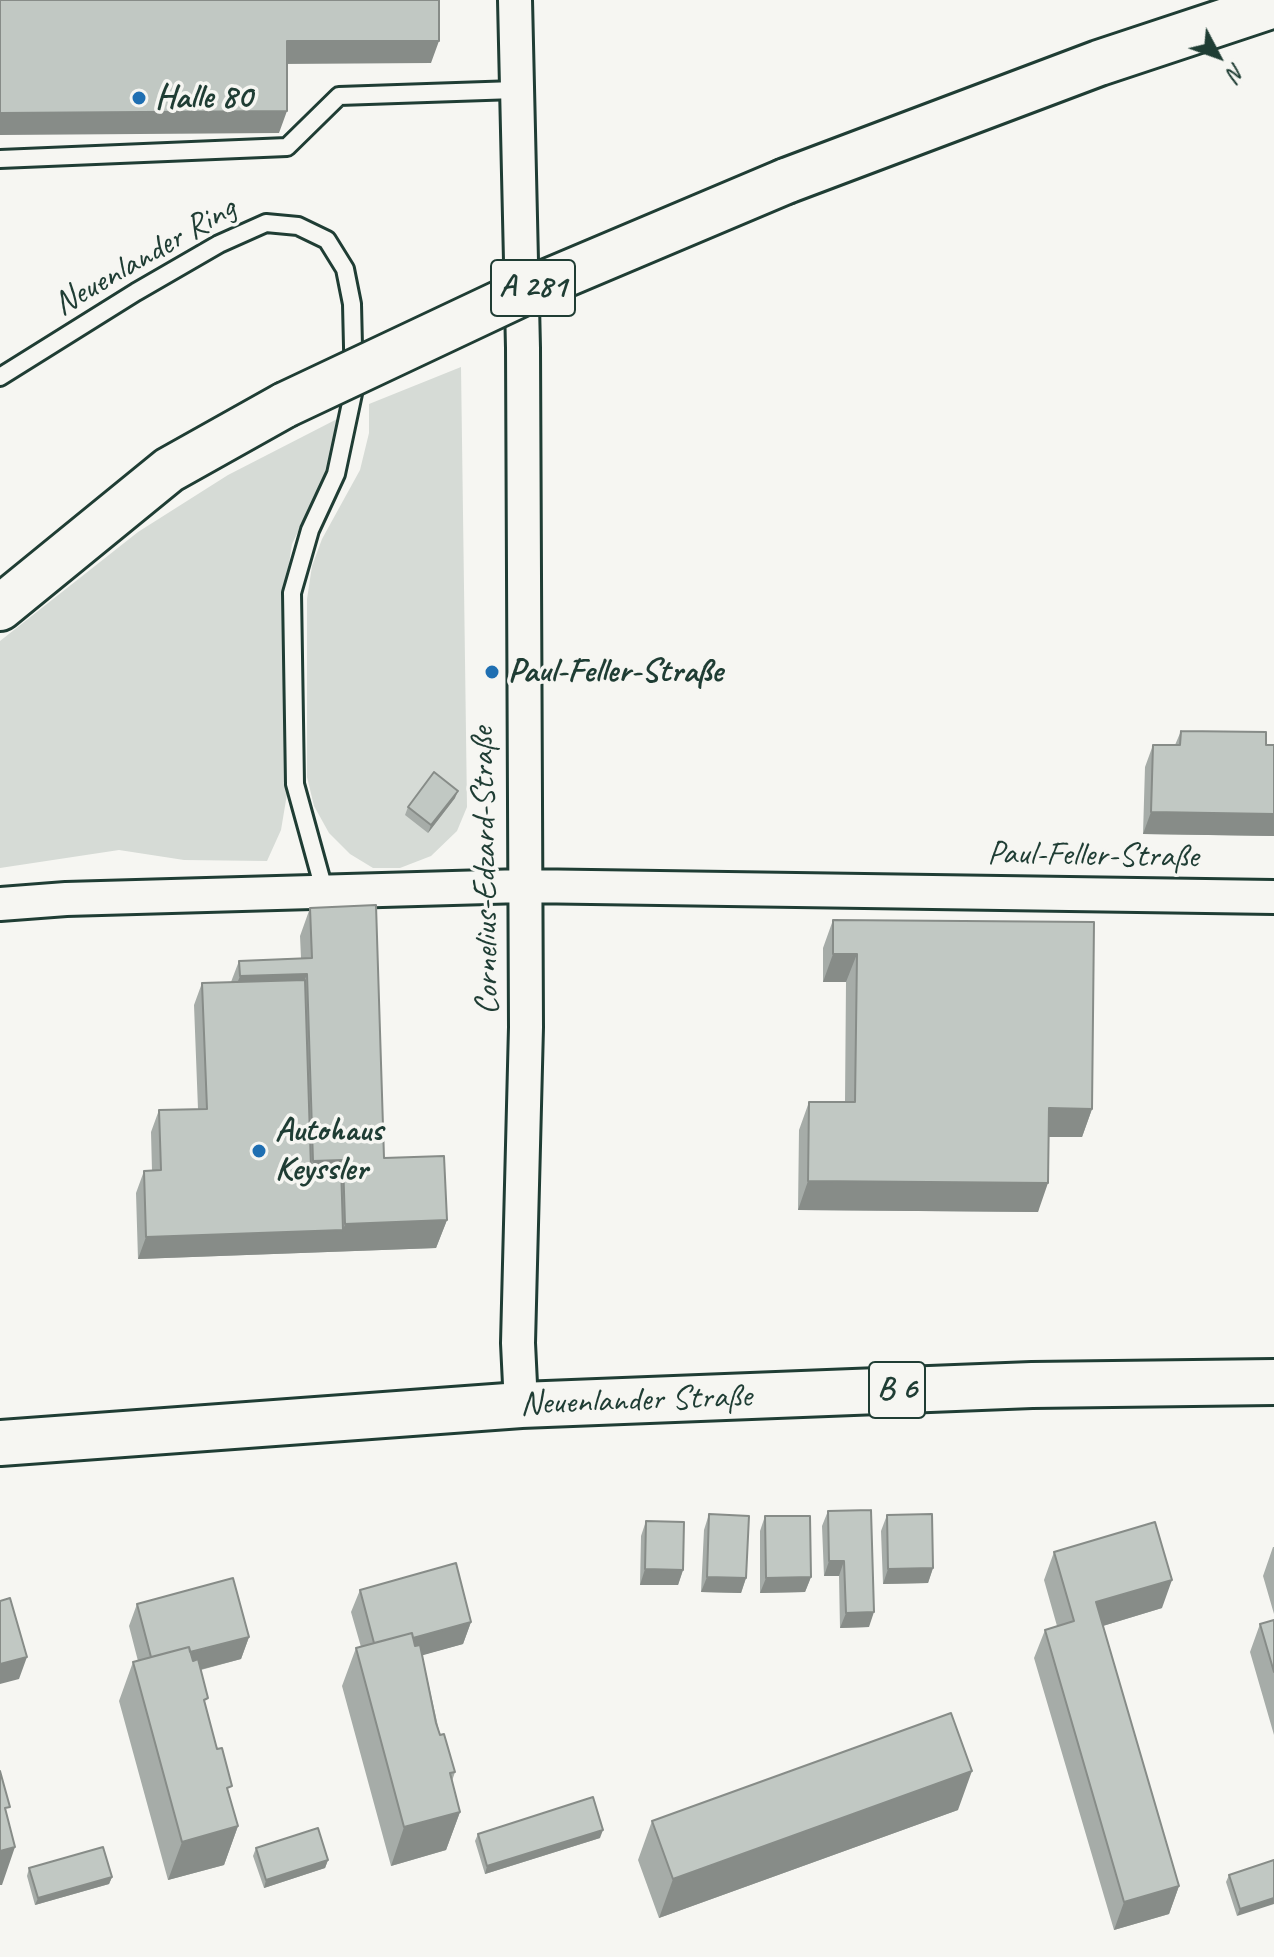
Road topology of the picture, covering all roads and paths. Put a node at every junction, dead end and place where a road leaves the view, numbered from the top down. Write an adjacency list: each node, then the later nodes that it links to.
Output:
1 (515, 0): 3 (street, Cornelius-Edzard-Straße)
2 (1274, 5): 6 (main road, A 281, bridge)
3 (515, 90): 4 (lane); 7 (street, Cornelius-Edzard-Straße)
4 (0, 159)
5 (0, 377): 8 (lane, Neuenlander Ring)
6 (0, 608)
7 (523, 886): 8 (street, Paul-Feller-Straße); 9 (street, Paul-Feller-Straße); 12 (street, Cornelius-Edzard-Straße)
8 (325, 893): 10 (street, Paul-Feller-Straße)
9 (1274, 897)
10 (0, 904)
11 (1274, 1382): 12 (main road, Neuenlander Straße / B 6)
12 (521, 1405): 13 (main road, Neuenlander Straße / B 6)
13 (0, 1443)

